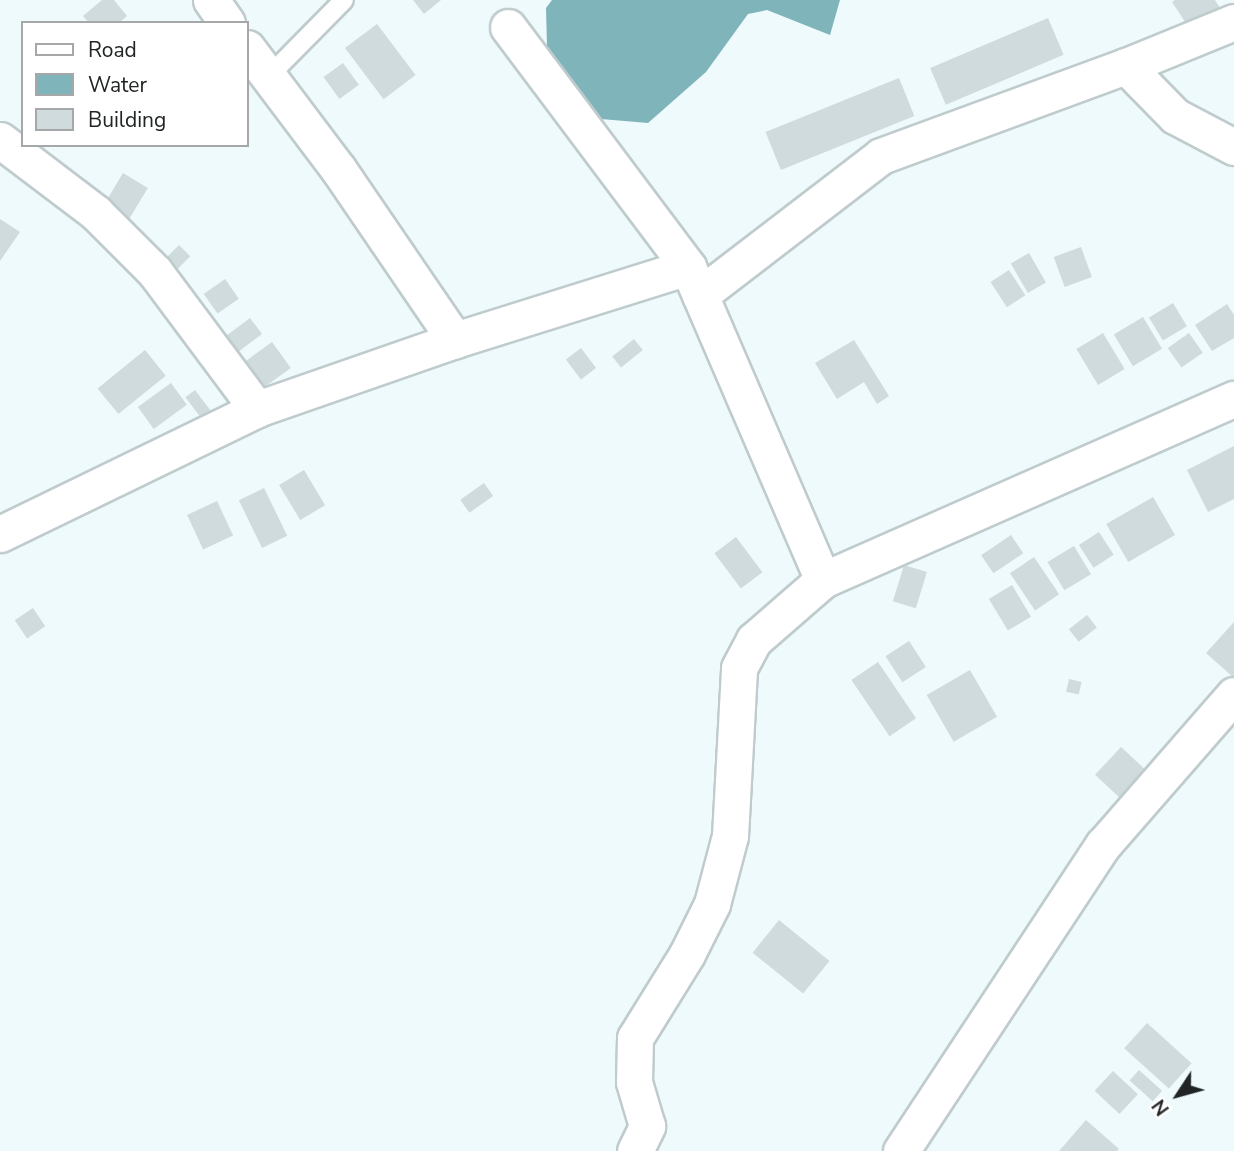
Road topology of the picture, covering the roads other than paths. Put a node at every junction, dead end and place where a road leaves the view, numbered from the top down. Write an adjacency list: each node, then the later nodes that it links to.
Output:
1 (211, 0): 3 (street)
2 (344, 0): 8 (lane)
3 (226, 21)
4 (1234, 22): 7 (street)
5 (508, 27): 11 (street)
6 (248, 49): 8 (street)
7 (1126, 66): 10 (street); 11 (street)
8 (268, 77): 12 (street)
9 (0, 140): 14 (street)
10 (1234, 147)
11 (694, 281): 12 (street); 16 (street)
12 (455, 340): 14 (street)
13 (1234, 399): 16 (street)
14 (257, 409): 15 (street)
15 (0, 534)
16 (822, 580): 18 (street)
17 (1234, 695): 19 (street)
18 (635, 1151)
19 (901, 1151)

